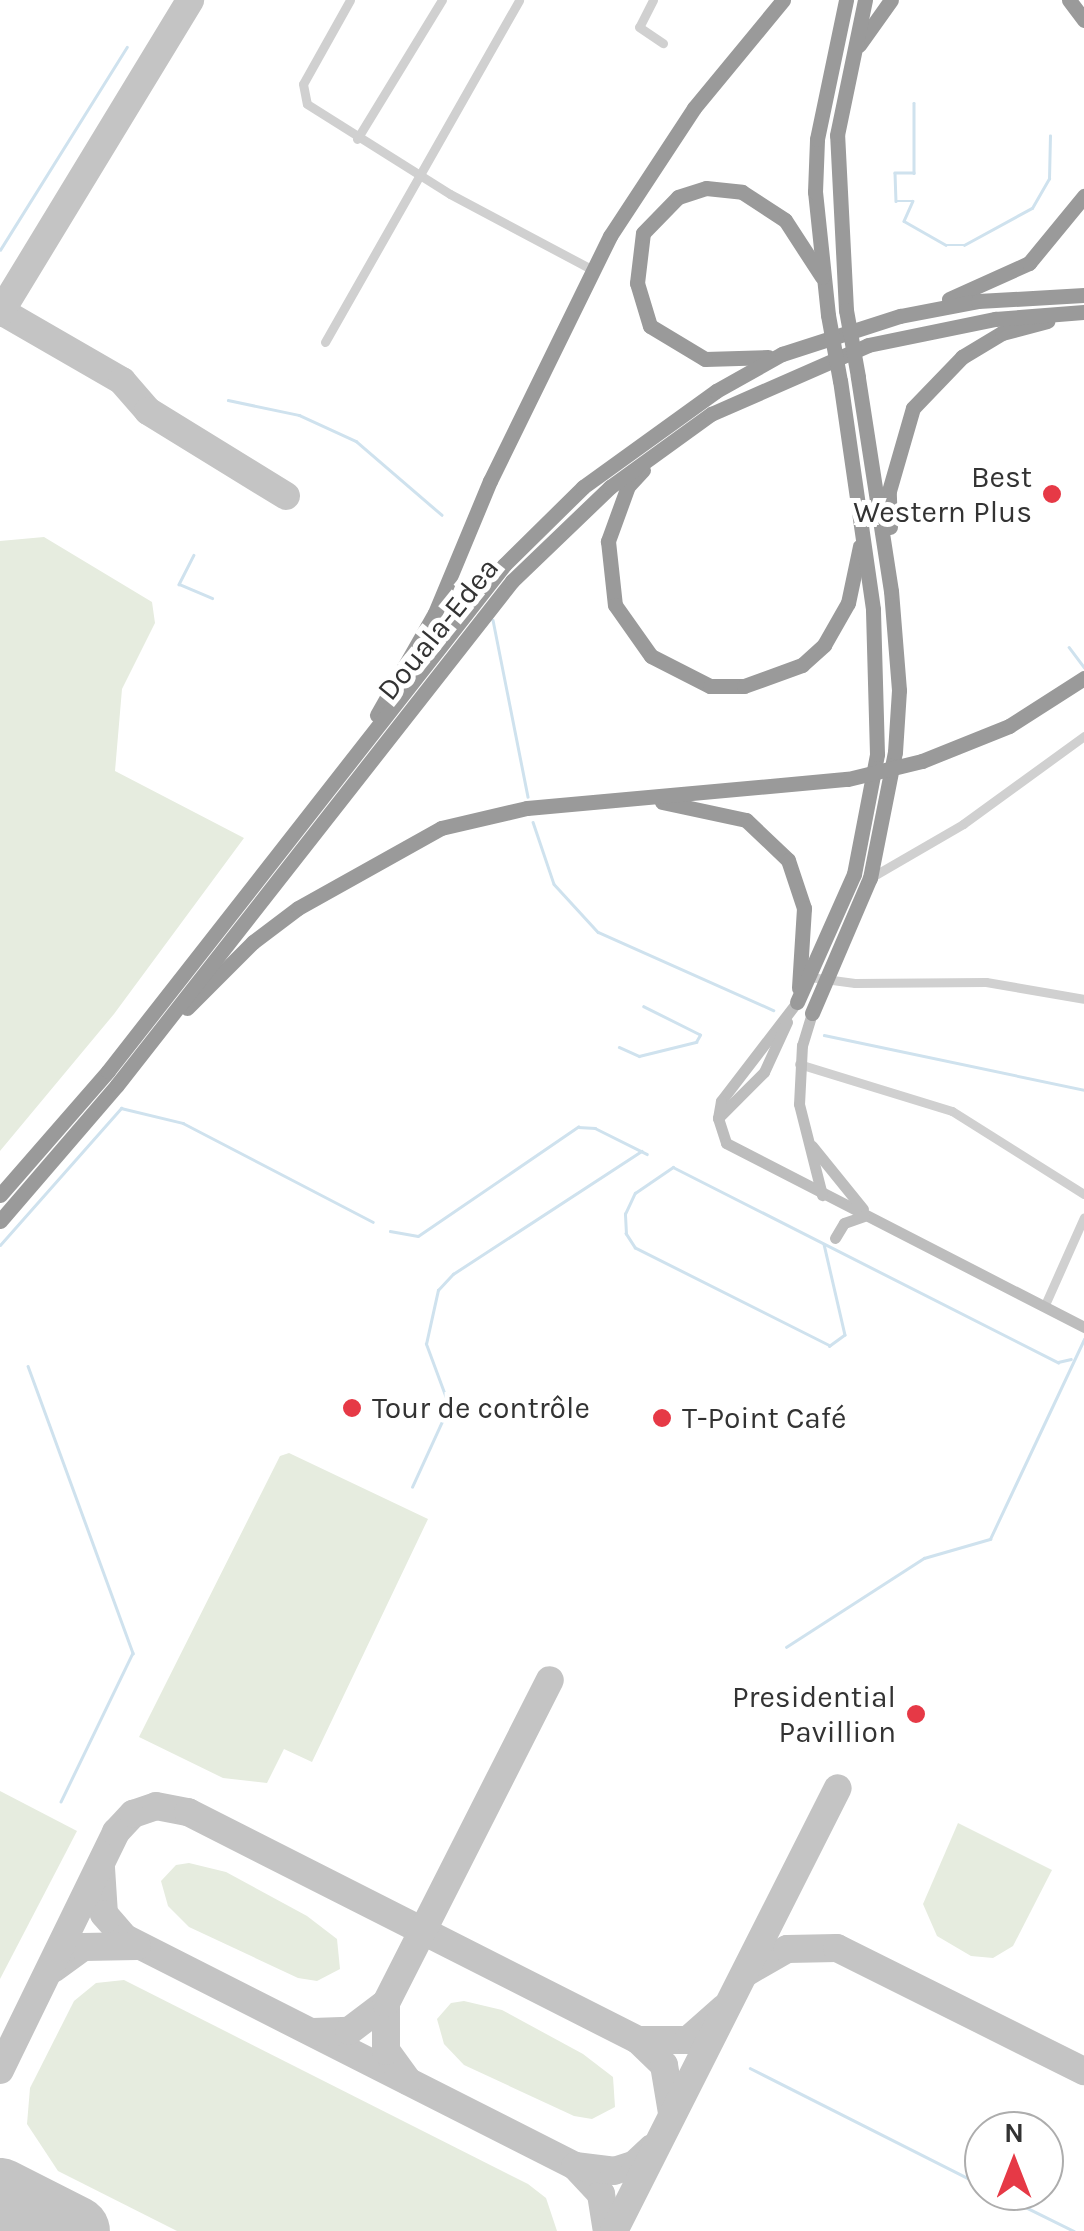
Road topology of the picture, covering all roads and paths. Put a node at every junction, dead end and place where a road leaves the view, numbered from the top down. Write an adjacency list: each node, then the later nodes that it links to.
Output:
1 (350, 0): 13 (street)
2 (442, 0): 13 (street)
3 (519, 0): 14 (street)
4 (653, 0): 11 (street)
5 (783, 0): 16 (highway)
6 (846, 0): 17 (highway)
7 (866, 0): 12 (highway)
8 (891, 0): 12 (highway)
9 (1068, 0): 10 (highway)
10 (1084, 20)
11 (662, 43)
12 (847, 71): 25 (highway, bridge)
13 (358, 139): 14 (street)
14 (418, 175): 16 (street); 21 (street)
15 (1084, 196): 20 (highway)
16 (593, 270): 28 (highway)
17 (822, 278): 22 (highway); 24 (highway, bridge)
18 (1084, 295): 20 (highway, Douala-Edea)
19 (1084, 315): 23 (highway, Douala-Edea); 25 (highway)
20 (900, 316): 22 (highway, Douala-Edea)
21 (325, 342)
22 (782, 354): 28 (highway, Douala-Edea)
23 (712, 414): 24 (highway); 36 (highway, Douala-Edea)
24 (864, 523): 31 (highway)
25 (891, 591): 30 (highway)
26 (1084, 678): 29 (highway, bridge)
27 (1084, 736): 30 (street)
28 (354, 755): 39 (highway, Douala-Edea)
29 (628, 798): 33 (highway); 36 (highway)
30 (870, 878): 31 (highway)
31 (818, 979): 32 (street); 33 (highway); 34 (highway)
32 (1084, 999)
33 (793, 1008): 40 (street)
34 (812, 1013): 35 (street)
35 (799, 1064): 37 (street); 38 (street)
36 (117, 1085): 43 (highway, Douala-Edea)
37 (802, 1128): 40 (street); 42 (street)
38 (1084, 1194)
39 (0, 1195)
40 (822, 1195): 42 (street)
41 (1084, 1217): 45 (street)
42 (872, 1219): 44 (street); 45 (street)
43 (0, 1221)
44 (834, 1238)
45 (1044, 1307): 46 (street)
46 (1084, 1327)

